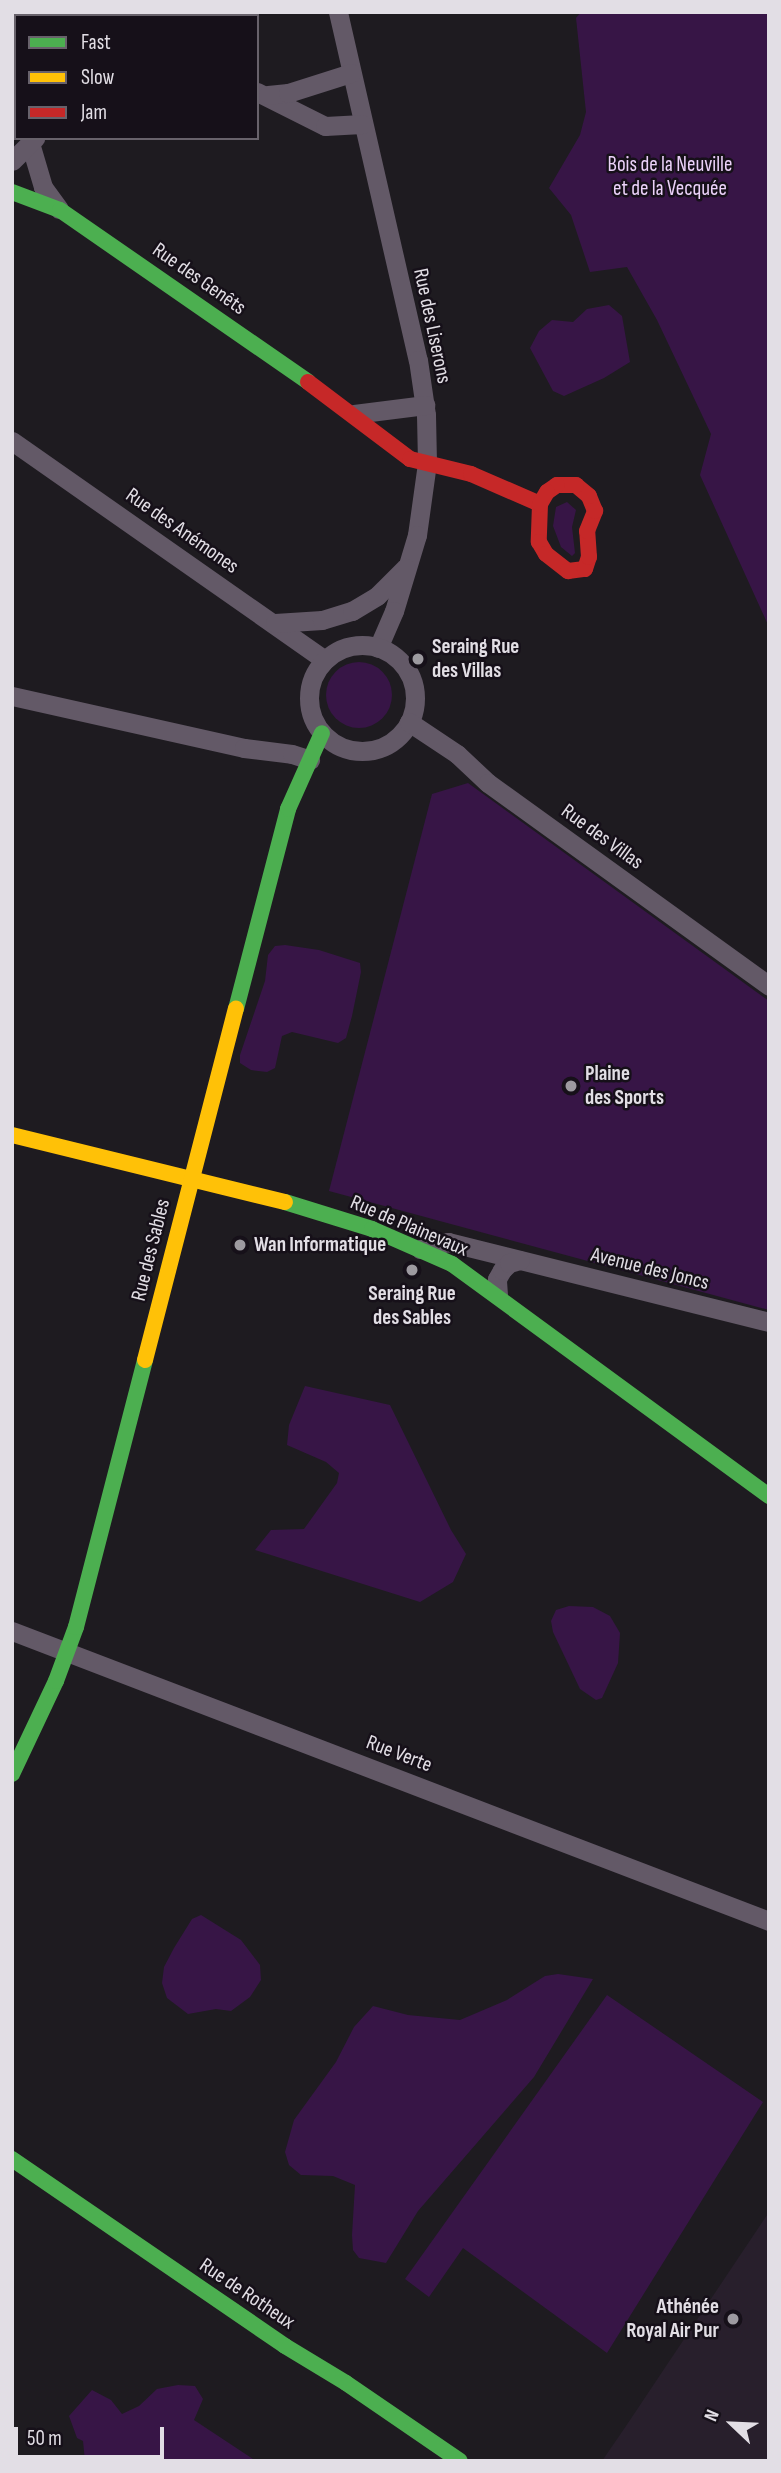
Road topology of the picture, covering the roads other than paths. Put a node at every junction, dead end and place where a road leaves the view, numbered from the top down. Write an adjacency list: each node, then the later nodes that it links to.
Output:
1 (338, 12): 2 (street, Rue des Liserons)
2 (351, 73): 3 (street); 4 (street, Rue des Liserons)
3 (263, 94): 4 (street)
4 (362, 124): 9 (street, Rue des Liserons)
5 (32, 141): 6 (street); 8 (street)
6 (12, 161)
7 (12, 192): 8 (street, Rue des Genêts)
8 (60, 210): 10 (street, Rue des Genêts)
9 (425, 405): 10 (street); 12 (street, Rue des Liserons)
10 (354, 414): 12 (street, Rue des Genêts)
11 (12, 441): 15 (street, Rue des Anémones)
12 (427, 463): 13 (street, Rue des Genêts); 14 (street, Rue des Liserons)
13 (540, 504): 13 (street)
14 (410, 562): 15 (street); 16 (street, Rue des Liserons)
15 (275, 623): 17 (street, Rue des Anémones)
16 (378, 648): 17 (street); 19 (street)
17 (325, 660): 20 (street)
18 (12, 696): 21 (street)
19 (409, 722): 20 (street); 22 (street, Rue des Villas)
20 (322, 733): 21 (street, Rue des Sables)
21 (310, 760): 24 (street, Rue des Sables)
22 (769, 986)
23 (12, 1135): 24 (street, Rue de Plainevaux)
24 (191, 1180): 25 (street, Rue de Plainevaux); 31 (street, Rue des Sables)
25 (420, 1249): 26 (street, Avenue des Joncs); 27 (street, Rue de Plainevaux)
26 (520, 1260): 27 (street); 28 (street, Avenue des Joncs)
27 (498, 1295): 29 (street, Rue de Plainevaux)
28 (769, 1322)
29 (769, 1496)
30 (12, 1631): 31 (street, Rue Verte)
31 (68, 1653): 32 (street, Rue des Sables); 33 (street, Rue Verte)
32 (12, 1774)
33 (769, 1921)
34 (12, 2159): 35 (street, Rue de Rotheux)
35 (460, 2461)

